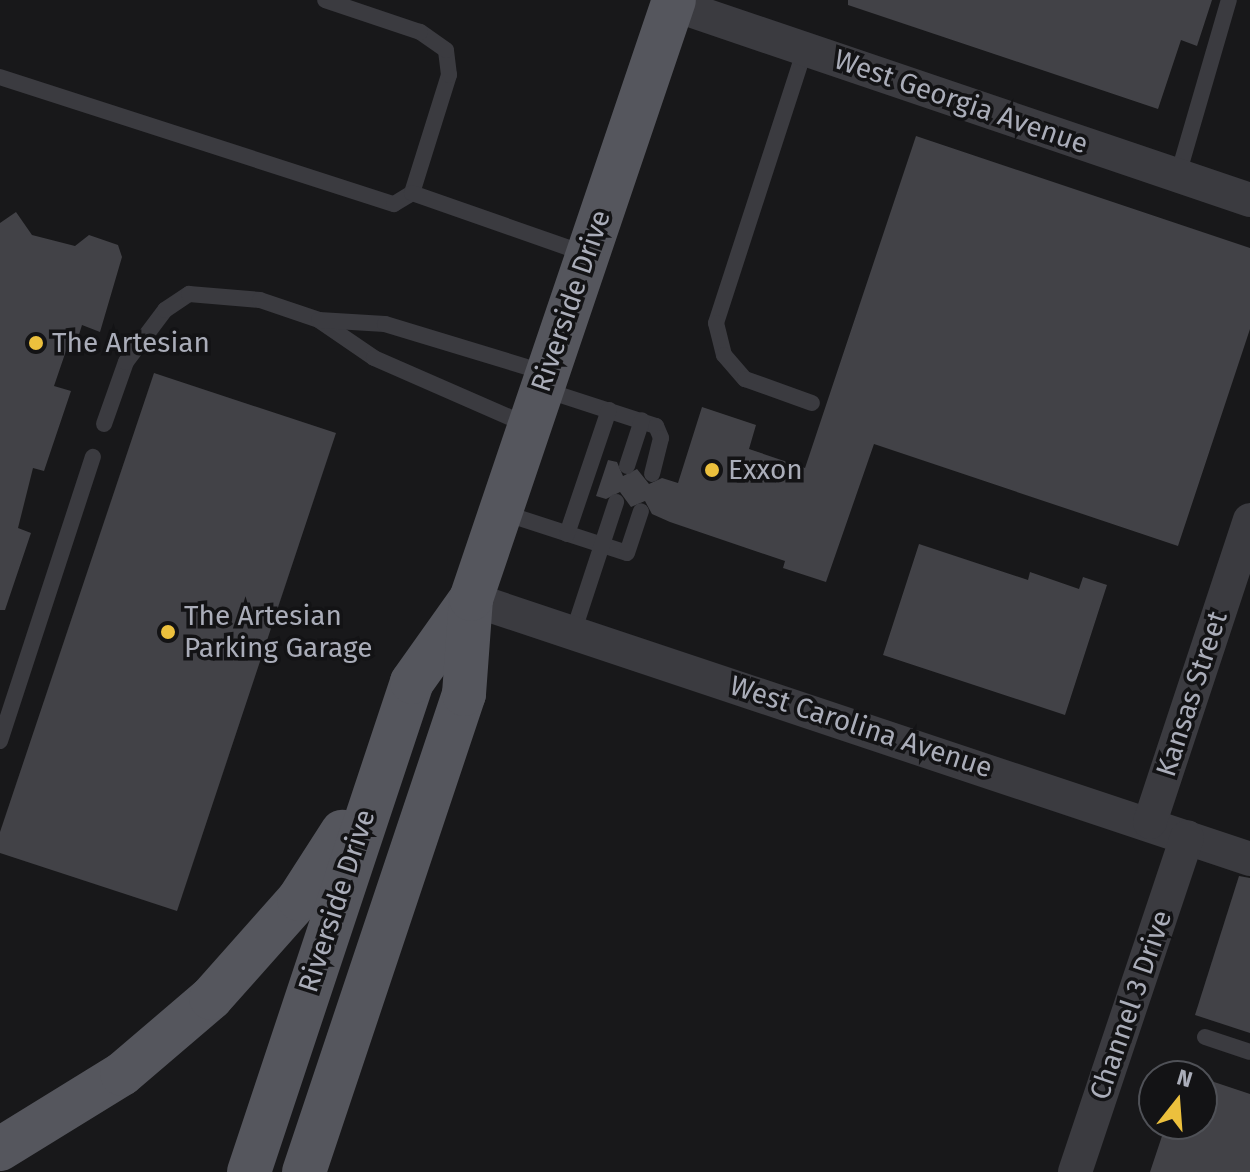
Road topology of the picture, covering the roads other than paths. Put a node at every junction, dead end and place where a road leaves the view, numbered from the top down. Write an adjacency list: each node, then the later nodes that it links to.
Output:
1 (325, 0): 7 (lane)
2 (1229, 0): 6 (lane)
3 (670, 1): 4 (street, West Georgia Avenue); 9 (main road, Riverside Drive)
4 (805, 49): 6 (street, West Georgia Avenue); 12 (lane)
5 (0, 77): 7 (lane)
6 (1178, 175): 8 (street, West Georgia Avenue)
7 (412, 193): 9 (lane)
8 (1250, 200)
9 (587, 255): 11 (main road, Riverside Drive)
10 (319, 320): 11 (lane); 11 (lane); 15 (lane)
11 (539, 396): 13 (lane); 21 (main road, Riverside Drive)
12 (812, 403)
13 (609, 410): 14 (lane); 23 (lane)
14 (642, 420): 17 (lane); 18 (lane)
15 (104, 424)
16 (93, 457): 27 (lane)
17 (627, 466)
18 (652, 474)
19 (616, 502): 24 (lane)
20 (641, 511): 24 (lane)
21 (500, 512): 23 (lane); 25 (main road, Riverside Drive)
22 (1250, 520): 29 (street, Kansas Street)
23 (567, 534): 24 (lane)
24 (603, 546): 26 (lane)
25 (471, 599): 26 (street, West Carolina Avenue); 28 (main road, Riverside Drive); 36 (main road, Riverside Drive)
26 (573, 633): 29 (street, West Carolina Avenue)
27 (0, 741)
28 (376, 780): 34 (main road); 35 (main road, Riverside Drive)
29 (1150, 822): 30 (street, West Carolina Avenue)
30 (1187, 837): 31 (street, West Carolina Avenue); 37 (street, Channel 3 Drive)
31 (1250, 859)
32 (1205, 1037): 33 (lane)
33 (1250, 1052)
34 (0, 1149)
35 (249, 1172)
36 (304, 1172)
37 (1075, 1172)

